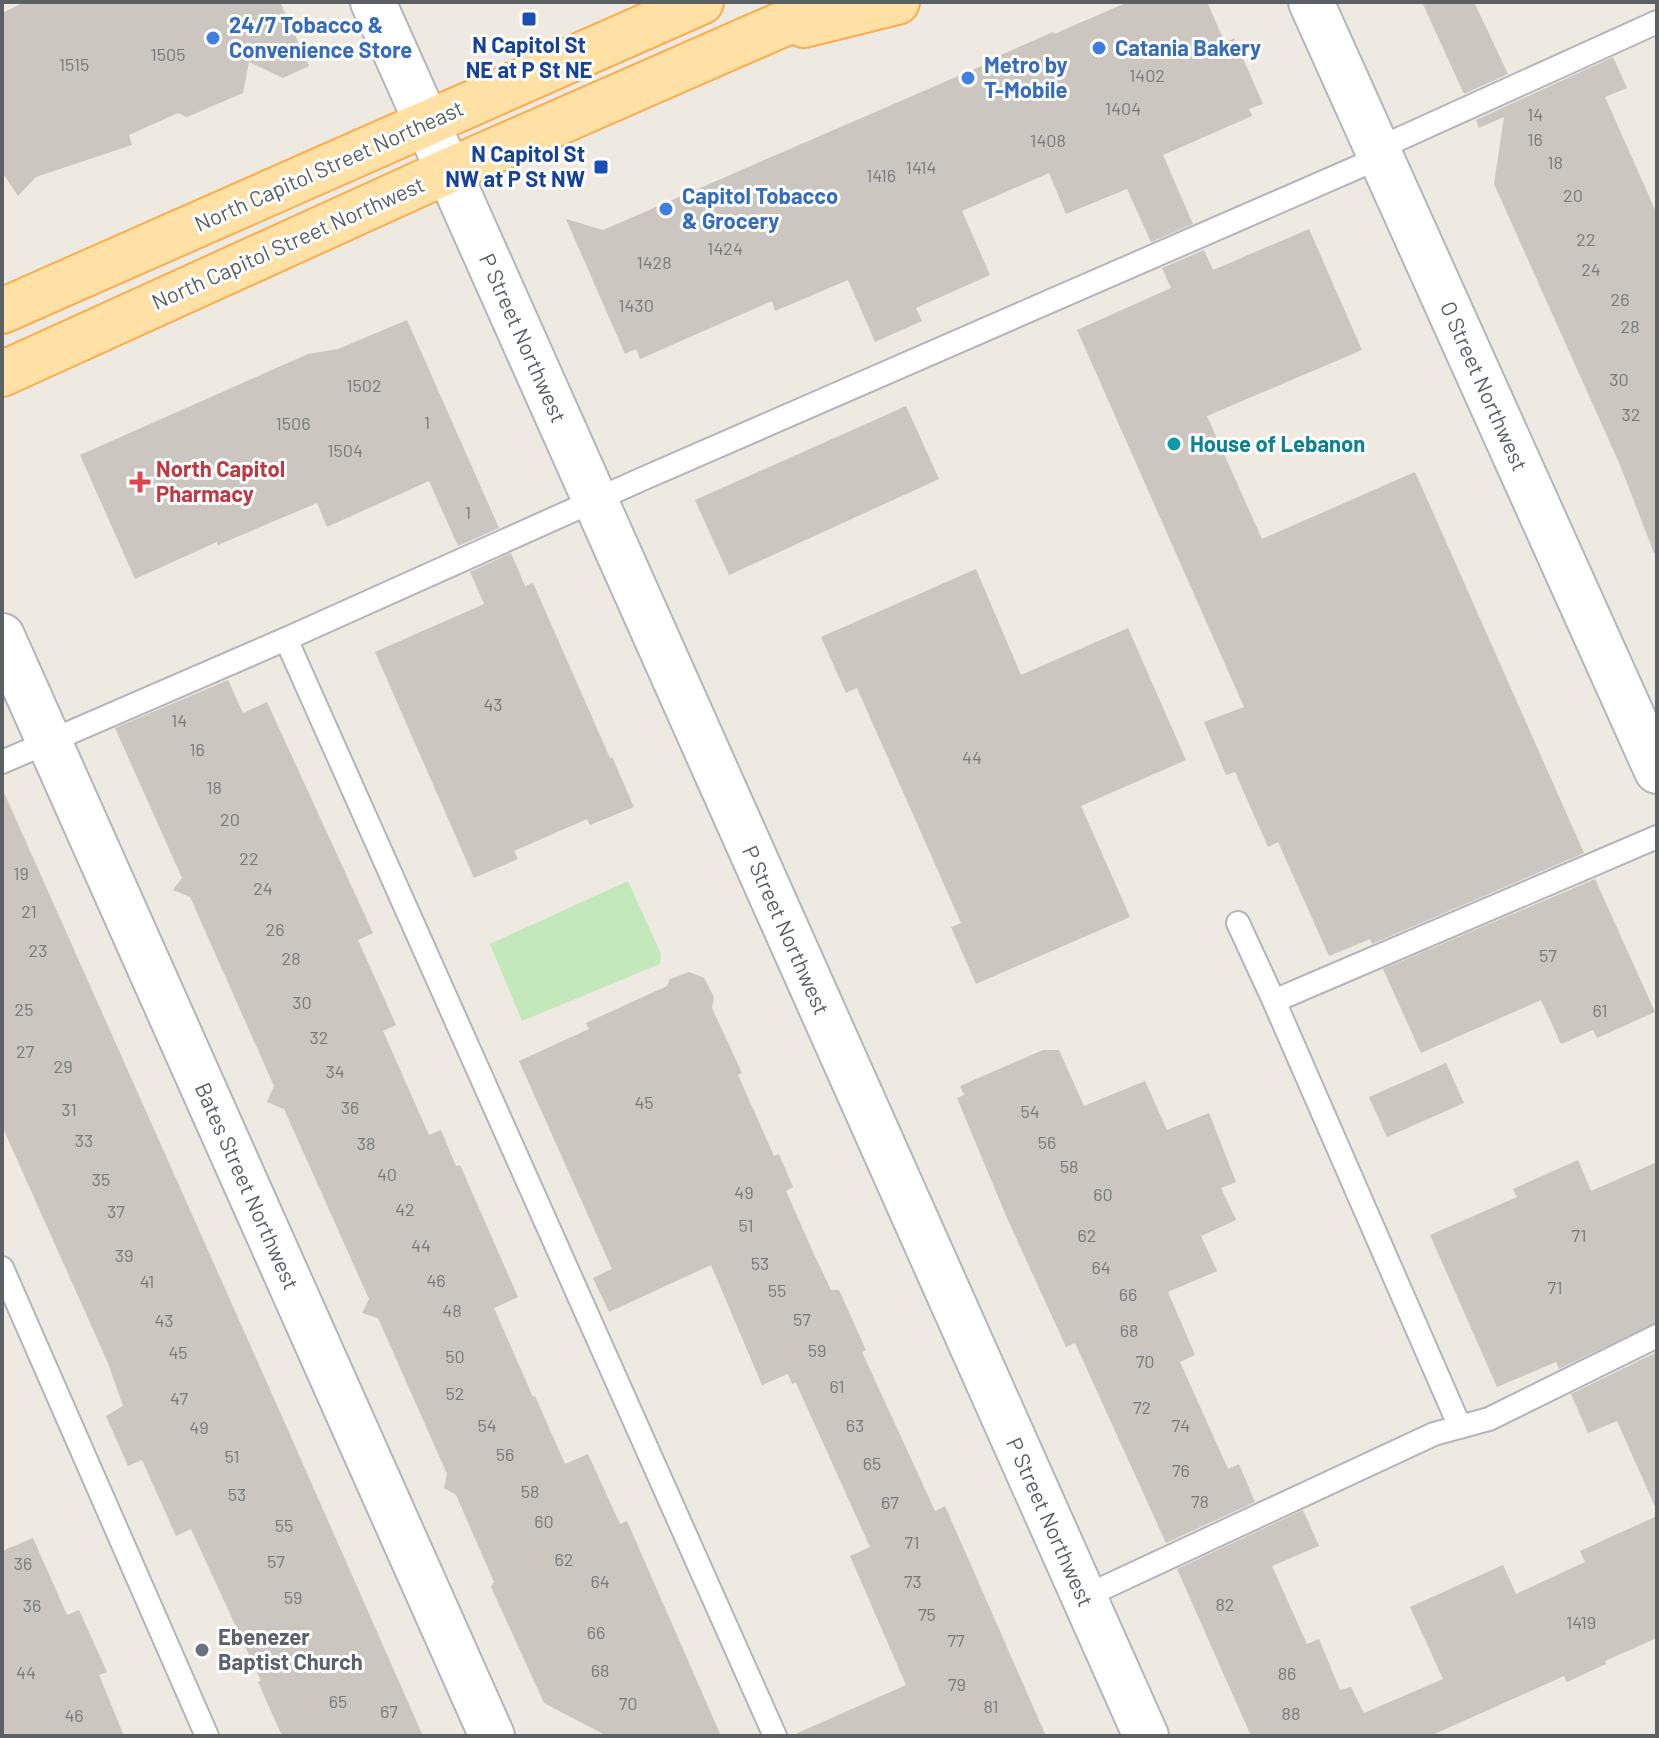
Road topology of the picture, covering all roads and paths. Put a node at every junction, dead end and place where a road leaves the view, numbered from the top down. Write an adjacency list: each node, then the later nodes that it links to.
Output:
1 (373, 2): 8 (street, P Street Northwest)
2 (701, 2): 8 (main road, North Capitol Street Northeast)
3 (833, 2): 7 (main road, North Capitol Street Northwest)
4 (897, 2): 7 (main road, North Capitol Street Northwest)
5 (1311, 2): 9 (street, O Street Northwest)
6 (1657, 22): 9 (lane)
7 (752, 38): 10 (main road, North Capitol Street Northwest)
8 (427, 123): 10 (street, P Street Northwest); 11 (main road, North Capitol Street Northeast)
9 (1379, 153): 13 (lane); 18 (street, O Street Northwest)
10 (448, 171): 12 (main road, North Capitol Street Northwest); 13 (street, P Street Northwest)
11 (2, 311)
12 (2, 374)
13 (595, 500): 15 (lane); 25 (street, P Street Northwest)
14 (2, 636): 16 (street, Bates Street Northwest)
15 (286, 639): 16 (lane); 28 (lane)
16 (48, 740): 17 (lane); 27 (street, Bates Street Northwest)
17 (2, 762)
18 (1657, 771)
19 (1657, 837): 21 (lane)
20 (1238, 923): 21 (lane)
21 (1274, 1001): 24 (lane)
22 (2, 1268): 26 (lane)
23 (1657, 1336): 24 (lane)
24 (1460, 1427): 25 (lane)
25 (1084, 1597): 29 (street, P Street Northwest)
26 (207, 1736)
27 (492, 1736)
28 (775, 1736)
29 (1146, 1736)

